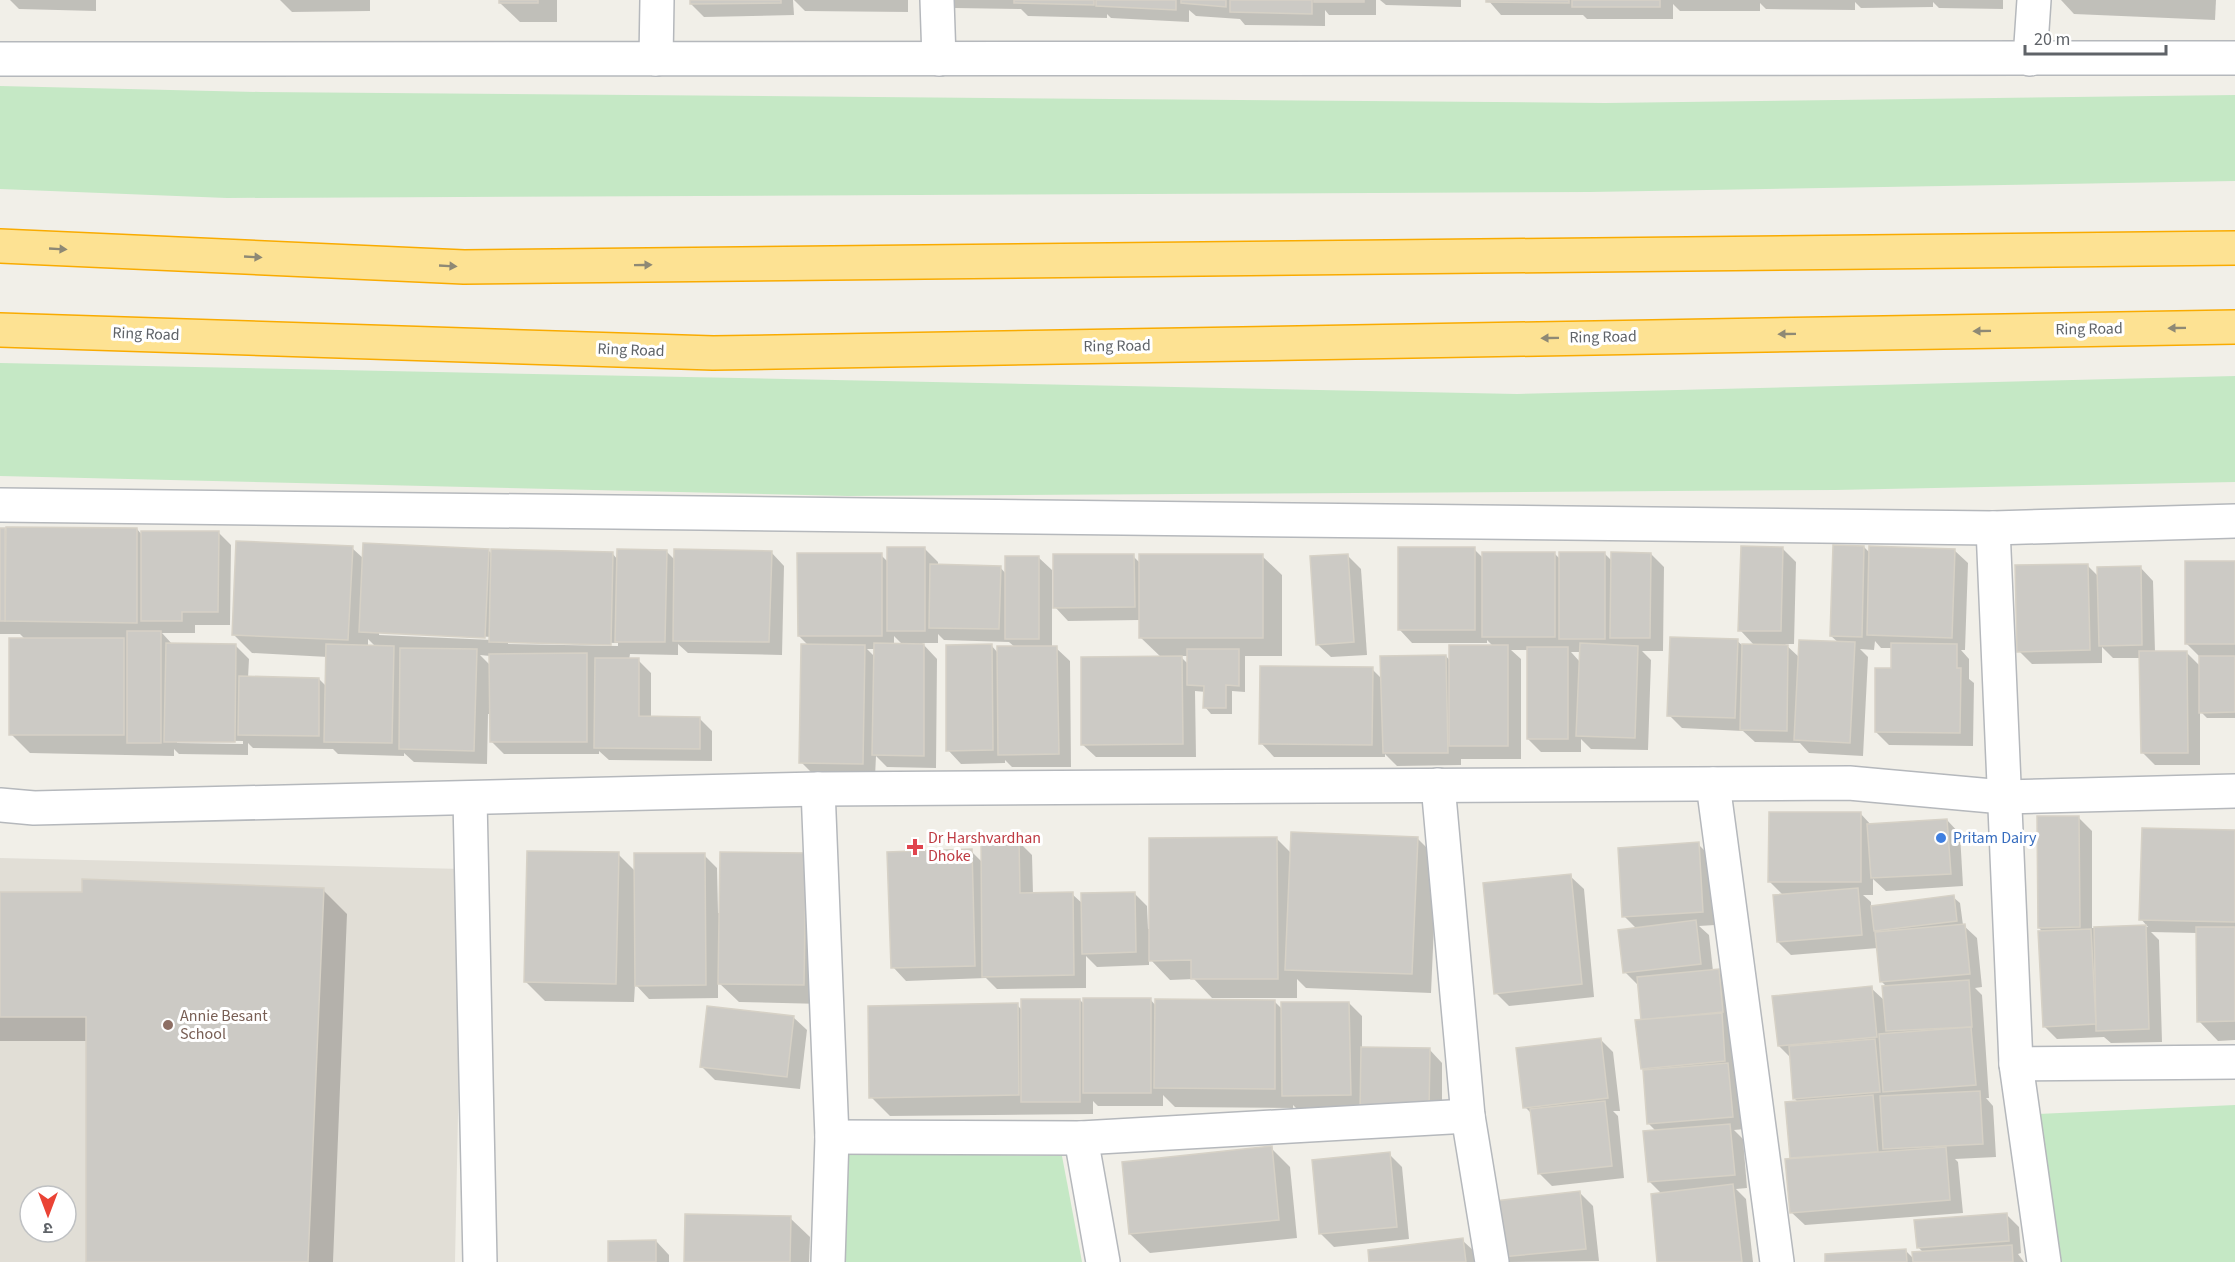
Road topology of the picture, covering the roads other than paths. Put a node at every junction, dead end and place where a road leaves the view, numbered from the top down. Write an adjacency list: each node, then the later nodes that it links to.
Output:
1 (657, 0): 6 (street)
2 (937, 0): 7 (street)
3 (2034, 0): 8 (street)
4 (2235, 58): 8 (street)
5 (0, 59): 6 (street)
6 (656, 59): 7 (street)
7 (939, 59): 8 (street)
8 (2030, 59)
9 (0, 246): 10 (highway, one-way to 10)
10 (2235, 248)
11 (2235, 327): 12 (highway, Ring Road, one-way to 12)
12 (0, 330)
13 (0, 505): 15 (street)
14 (2235, 521): 15 (street)
15 (1993, 528): 20 (street)
16 (1713, 784): 17 (street); 20 (street); 32 (street)
17 (1438, 785): 18 (street); 25 (street)
18 (818, 789): 21 (street); 26 (street)
19 (2235, 791): 20 (street)
20 (2003, 797): 24 (street)
21 (470, 799): 22 (street); 28 (street)
22 (0, 805)
23 (2235, 1062): 24 (street)
24 (2016, 1064): 33 (street)
25 (1468, 1116): 27 (street); 31 (street)
26 (832, 1137): 27 (street); 29 (street)
27 (1081, 1138): 30 (street)
28 (480, 1262)
29 (828, 1262)
30 (1103, 1262)
31 (1492, 1262)
32 (1777, 1262)
33 (2044, 1262)

